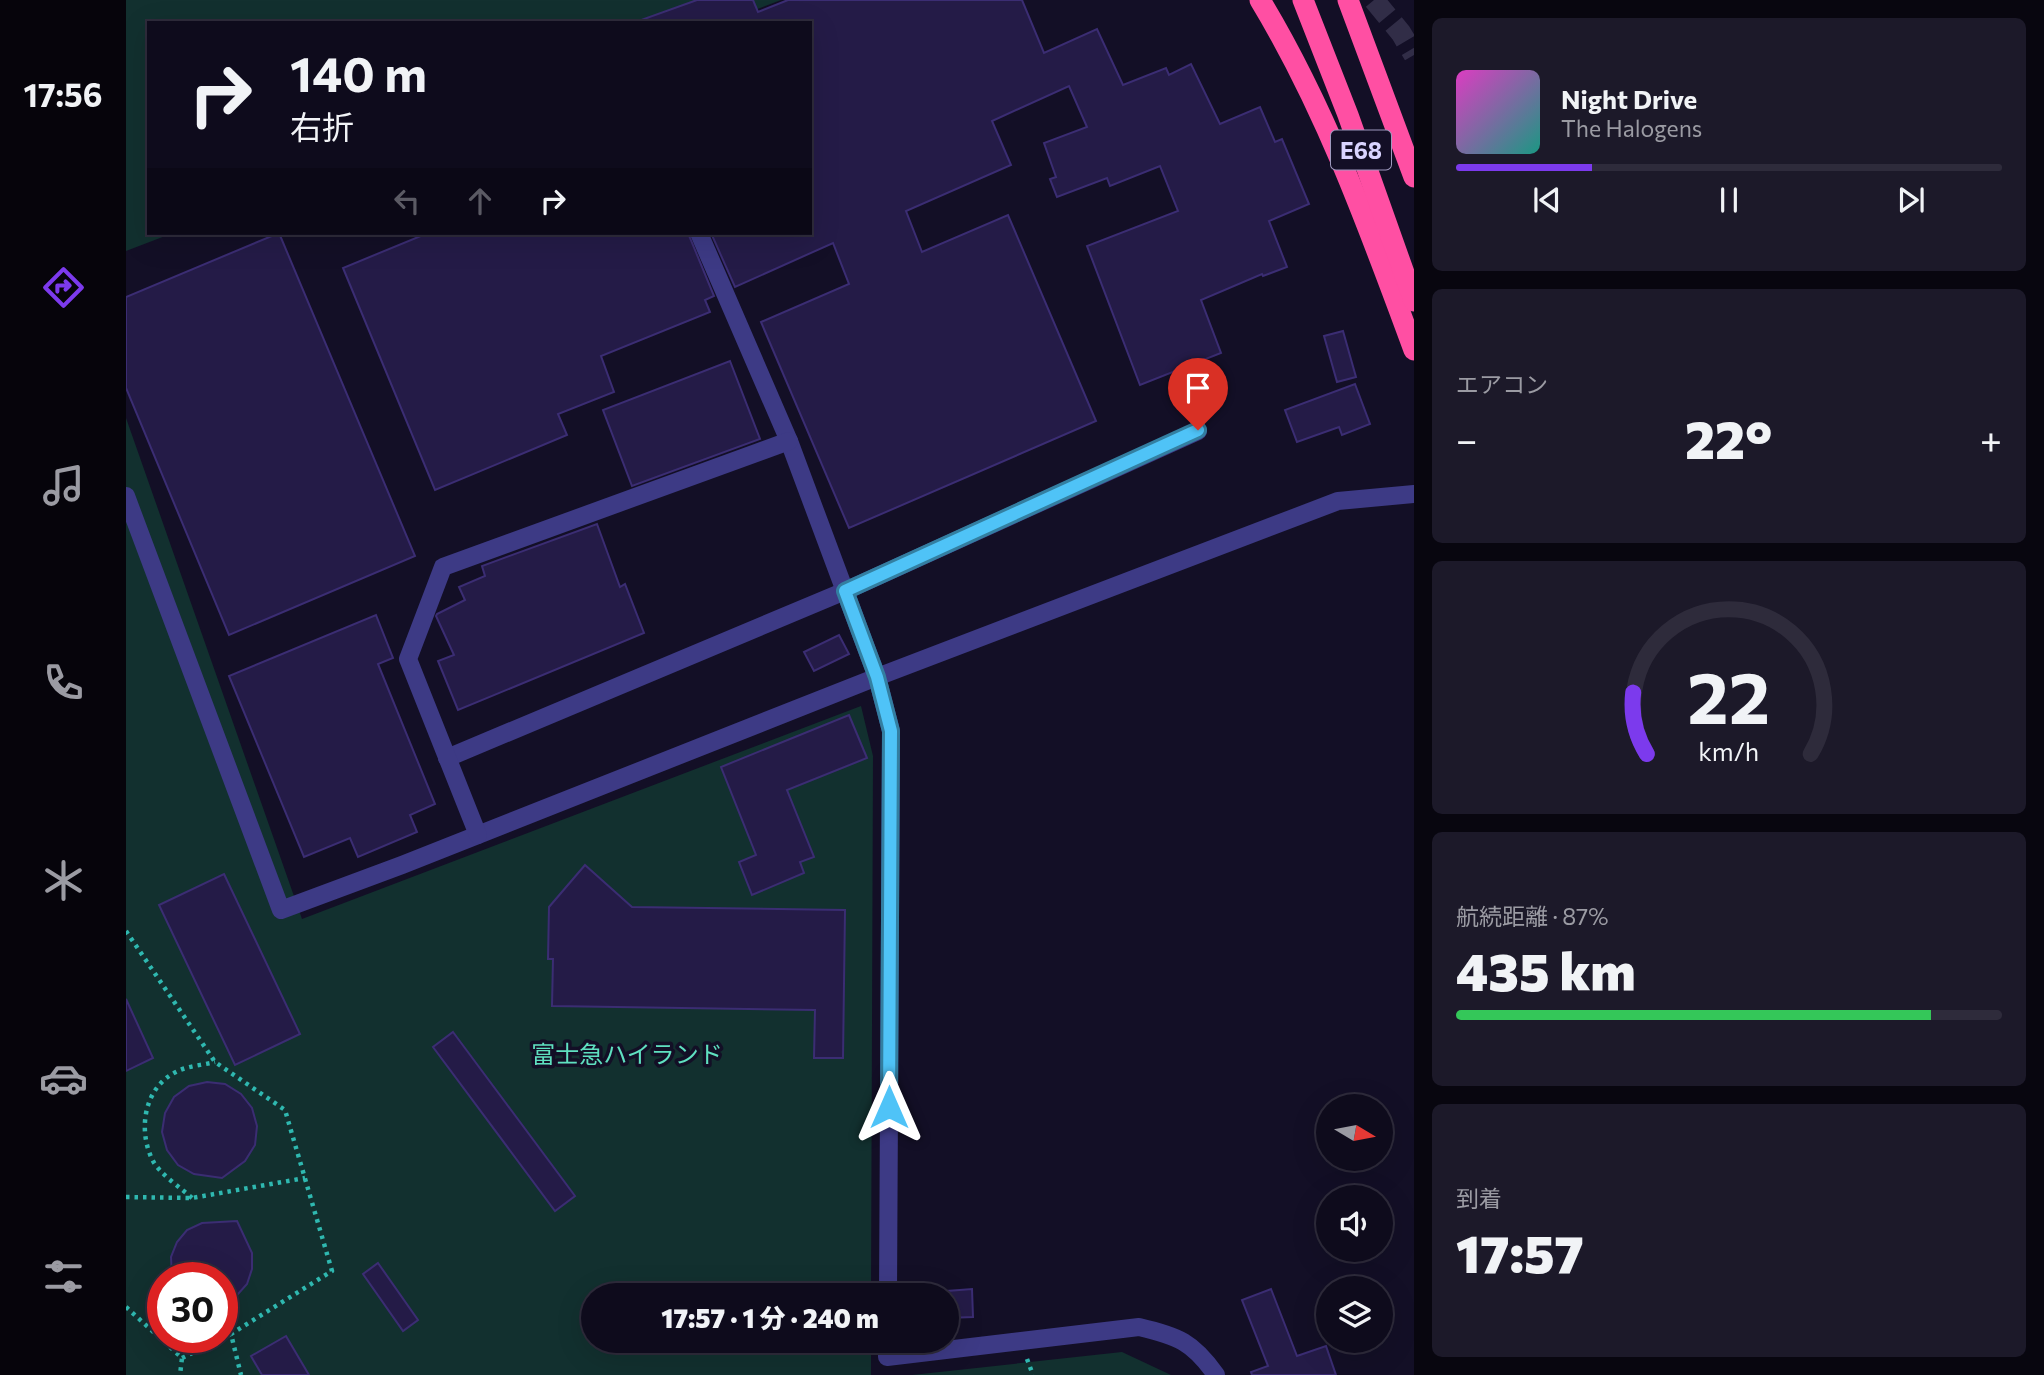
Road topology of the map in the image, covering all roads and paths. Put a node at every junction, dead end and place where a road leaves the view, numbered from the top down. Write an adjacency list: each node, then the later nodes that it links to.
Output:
1 (1259, 0): 7 (highway)
2 (1303, 0): 6 (highway, E68)
3 (1348, 0): 4 (highway, E68)
4 (1414, 177)
5 (700, 235): 9 (street)
6 (1414, 301)
7 (1414, 350)
8 (1198, 430): 12 (street)
9 (789, 441): 12 (street); 14 (street)
10 (1414, 494): 13 (street)
11 (126, 496): 15 (street)
12 (845, 591): 13 (street); 14 (street)
13 (877, 677): 15 (street); 21 (street)
14 (447, 758): 15 (street)
15 (478, 835)
16 (126, 931): 17 (path)
17 (215, 1062): 18 (path); 20 (path)
18 (305, 1178): 20 (path); 23 (path)
19 (126, 1196): 20 (path)
20 (192, 1198)
21 (888, 1283)
22 (126, 1307): 29 (path)
23 (238, 1330)
24 (959, 1348): 32 (street)
25 (193, 1353): 29 (path)
26 (236, 1353): 31 (path)
27 (887, 1353): 28 (street)
28 (921, 1353)
29 (183, 1358): 30 (path)
30 (180, 1375)
31 (241, 1375)
32 (1216, 1375)

